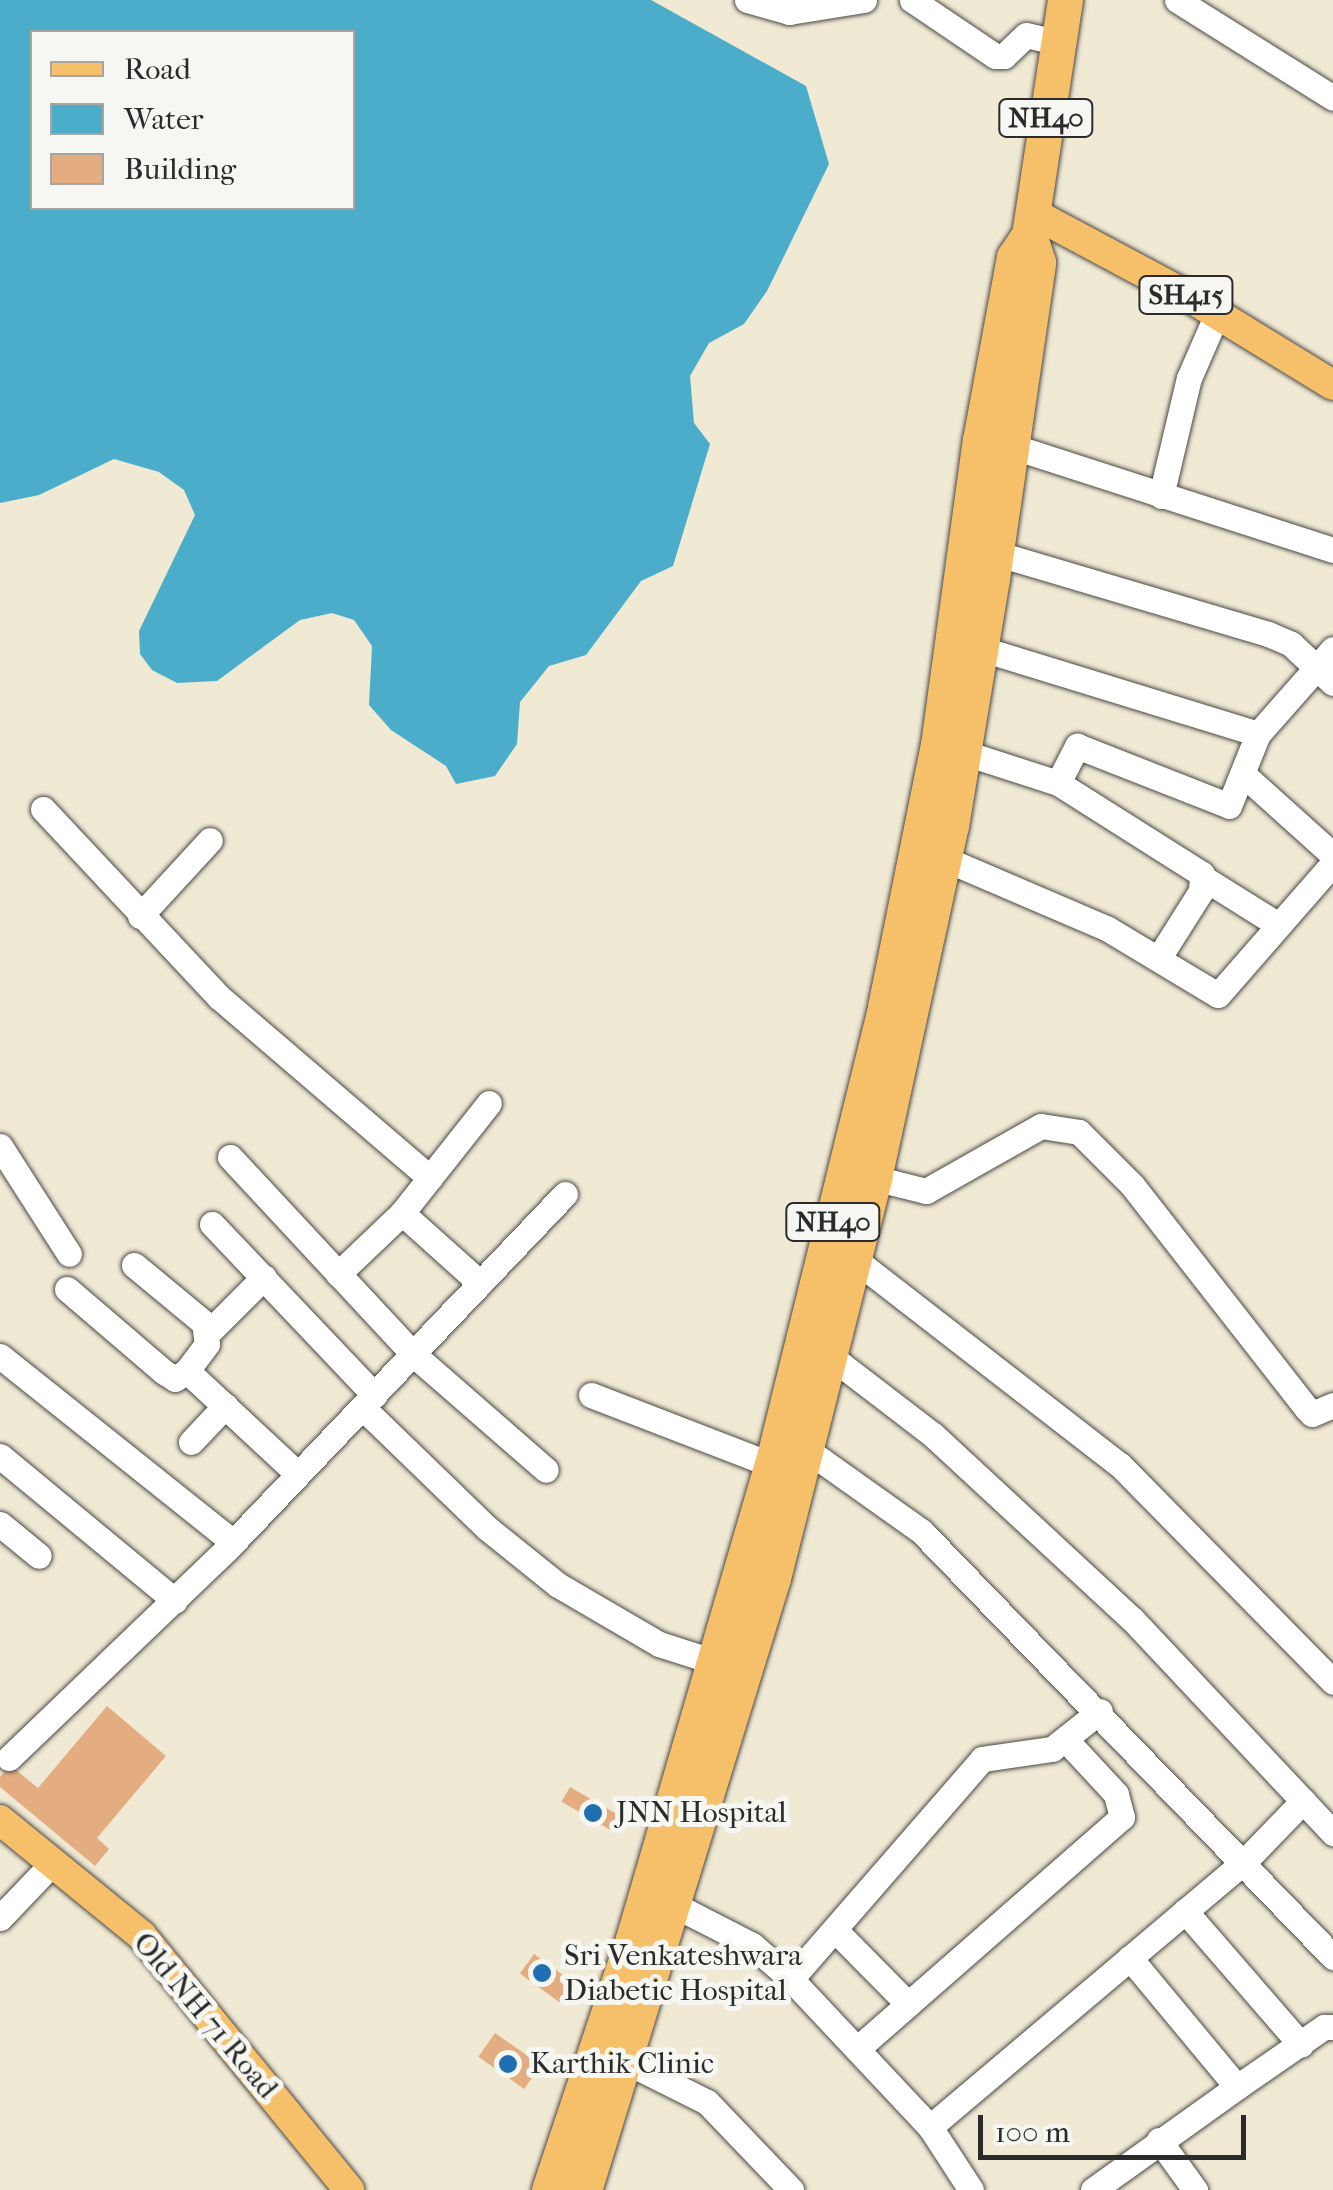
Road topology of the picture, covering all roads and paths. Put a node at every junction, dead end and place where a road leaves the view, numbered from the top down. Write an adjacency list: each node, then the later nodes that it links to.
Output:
1 (747, 0): 2 (street)
2 (864, 0)
3 (912, 0): 6 (street)
4 (1064, 0): 6 (highway, NH40)
5 (1177, 0): 7 (street)
6 (1057, 42): 8 (highway, NH40)
7 (1333, 98)
8 (1031, 224): 9 (main road, SH415); 11 (highway, NH40); 57 (highway, NH40)
9 (1217, 314): 10 (main road, SH415); 12 (street)
10 (1333, 385)
11 (1011, 446): 12 (street); 14 (highway, NH40)
12 (1161, 496): 13 (street)
13 (1333, 550)
14 (995, 553): 15 (highway, NH40); 16 (street)
15 (979, 648): 17 (street); 18 (highway, NH40)
16 (1327, 666): 17 (street)
17 (1258, 734): 19 (street)
18 (962, 752): 20 (street); 24 (highway, NH40)
19 (1244, 775): 20 (street); 23 (street)
20 (1058, 783): 26 (street)
21 (43, 808): 27 (street)
22 (210, 840): 27 (street)
23 (1333, 856)
24 (944, 859): 29 (street); 34 (highway, NH40)
25 (1333, 863): 28 (street)
26 (1205, 879): 28 (street); 29 (street)
27 (140, 916): 33 (street)
28 (1277, 924): 29 (street)
29 (1158, 959)
30 (489, 1104): 33 (street)
31 (0, 1146): 38 (street)
32 (230, 1157): 41 (street)
33 (430, 1178): 36 (street)
34 (874, 1178): 39 (highway, NH40); 52 (street)
35 (566, 1194): 43 (street)
36 (402, 1213): 41 (street); 43 (street)
37 (212, 1224): 42 (street)
38 (69, 1254)
39 (854, 1259): 48 (highway, NH40); 65 (street)
40 (134, 1265): 45 (street)
41 (338, 1274): 46 (street)
42 (264, 1277): 45 (street); 51 (street)
43 (480, 1283): 46 (street)
44 (68, 1289): 49 (street)
45 (208, 1333): 49 (street)
46 (412, 1354): 51 (street); 58 (street)
47 (0, 1356): 61 (street)
48 (830, 1356): 55 (highway, NH40); 69 (street)
49 (187, 1371): 53 (street)
50 (591, 1394): 57 (street)
51 (368, 1401): 59 (street); 64 (street)
52 (1333, 1405)
53 (225, 1406): 54 (street); 59 (street)
54 (191, 1442)
55 (806, 1450): 64 (highway, NH40); 66 (street)
56 (0, 1456): 63 (street)
57 (772, 1465): 64 (highway, NH40)
58 (546, 1470)
59 (298, 1474): 61 (street)
60 (0, 1524): 62 (street)
61 (233, 1542): 63 (street)
62 (39, 1556)
63 (175, 1601): 68 (street)
64 (720, 1672): 75 (highway, NH40)
65 (1333, 1682)
66 (1100, 1710): 67 (street); 73 (street)
67 (1066, 1740): 78 (street); 82 (street)
68 (8, 1758)
69 (1303, 1801): 71 (street); 73 (street)
70 (0, 1820): 92 (main road, Old NH 71 Road)
71 (1333, 1833)
72 (0, 1838): 74 (main road, Old NH 71 Road)
73 (1244, 1862): 76 (street); 79 (street)
74 (42, 1873): 77 (street); 91 (main road, Old NH 71 Road)
75 (662, 1909): 81 (street); 86 (highway, NH40); 90 (highway, NH40)
76 (1186, 1911): 80 (street); 84 (street)
77 (0, 1918)
78 (835, 1930): 81 (street); 82 (street)
79 (1333, 1957)
80 (1130, 1958): 87 (street); 88 (street)
81 (791, 1979): 85 (street)
82 (908, 2004): 85 (street)
83 (1333, 2027): 84 (street)
84 (1301, 2045): 87 (street)
85 (857, 2049): 88 (street)
86 (621, 2058): 90 (highway, NH40); 93 (street)
87 (1237, 2088): 89 (street)
88 (930, 2127): 94 (street)
89 (1159, 2140): 95 (street); 96 (street)
90 (567, 2188)
91 (329, 2190)
92 (349, 2190)
93 (791, 2190)
94 (970, 2190)
95 (1093, 2190)
96 (1195, 2190)

